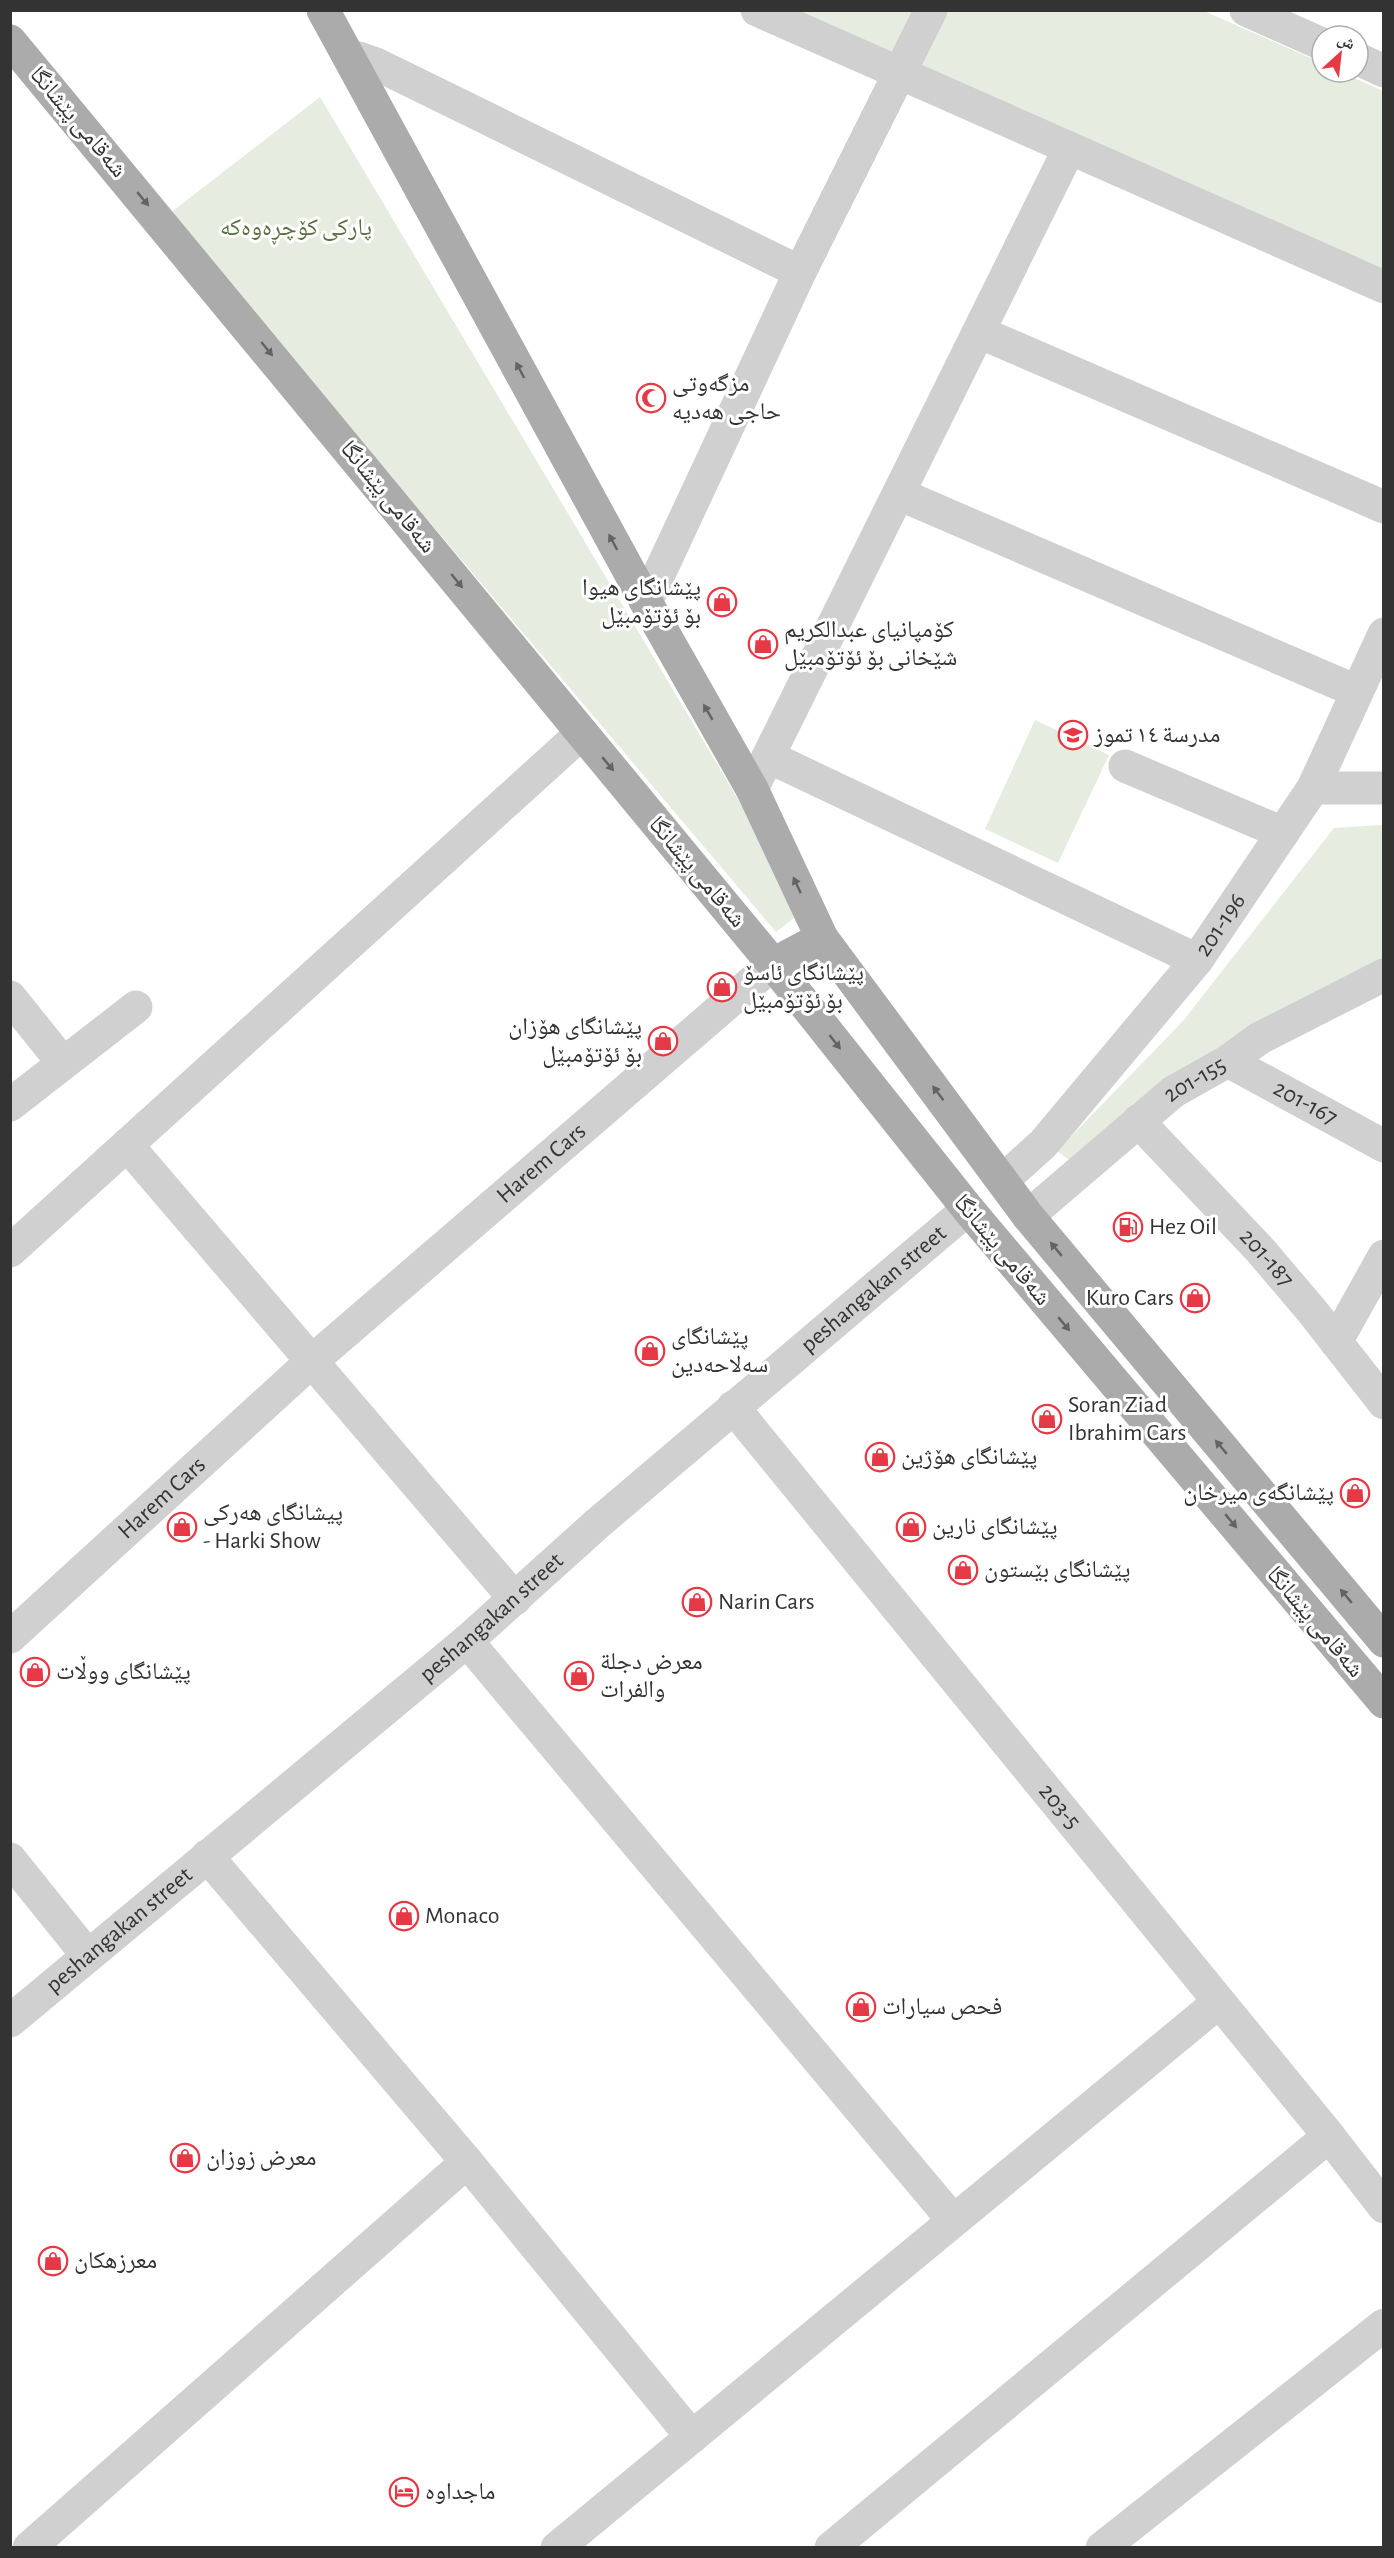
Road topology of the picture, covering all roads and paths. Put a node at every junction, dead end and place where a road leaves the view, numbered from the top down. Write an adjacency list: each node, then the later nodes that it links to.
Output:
1 (323, 10): 7 (main road, شەقامی پێشانگا)
2 (757, 10): 8 (street)
3 (931, 10): 8 (street)
4 (1246, 10): 5 (street)
5 (1310, 39)
6 (10, 41): 18 (main road, شەقامی پێشانگا, one-way to 18)
7 (351, 58): 10 (street); 15 (main road, شەقامی پێشانگا, one-way to 7)
8 (901, 74): 9 (street); 10 (street)
9 (1069, 148): 11 (street); 12 (street)
10 (800, 272): 15 (street)
11 (1383, 287)
12 (979, 332): 13 (street); 14 (street)
13 (899, 494): 17 (street); 19 (street)
14 (1383, 507)
15 (646, 602): 23 (main road, شەقامی پێشانگا, one-way to 15)
16 (1383, 634): 17 (street, 201-196)
17 (1356, 691): 21 (street, 201-196)
18 (582, 733): 27 (main road, شەقامی پێشانگا, one-way to 27); 36 (street)
19 (769, 757): 23 (street); 26 (street)
20 (1125, 766): 24 (street)
21 (1313, 788): 22 (street); 24 (street, 201-196)
22 (1383, 788)
23 (753, 789): 25 (main road, شەقامی پێشانگا, one-way to 23)
24 (1283, 833): 26 (street, 201-196)
25 (822, 938): 27 (main road); 39 (main road, شەقامی پێشانگا, one-way to 25)
26 (1197, 960): 35 (street, 201-196)
27 (772, 964): 40 (main road, شەقامی پێشانگا, one-way to 40); 45 (street, Harem Cars)
28 (1383, 975): 31 (street, 201-155)
29 (10, 997): 32 (street)
30 (136, 1007): 32 (street)
31 (1228, 1061): 34 (street, 201-155); 37 (street, 201-167)
32 (63, 1063): 33 (street)
33 (10, 1105)
34 (1138, 1121): 38 (street, 201-155); 44 (street, 201-187)
35 (1043, 1144): 38 (street); 39 (street, 201-196)
36 (127, 1146): 42 (street); 45 (street)
37 (1383, 1146)
38 (1072, 1179): 41 (street, 201-155)
39 (1003, 1180): 41 (main road, شەقامی پێشانگا)
40 (968, 1209): 47 (street, peshangakan street); 52 (main road, شەقامی پێشانگا, one-way to 52)
41 (1028, 1216): 51 (main road, شەقامی پێشانگا, one-way to 41)
42 (10, 1251)
43 (1383, 1256): 44 (street)
44 (1336, 1342): 46 (street, 201-187)
45 (312, 1361): 48 (street); 49 (street, Harem Cars)
46 (1383, 1403)
47 (733, 1407): 48 (street, peshangakan street); 56 (street, 203-5)
48 (515, 1599): 50 (street, peshangakan street)
49 (10, 1637)
50 (467, 1641): 53 (street, peshangakan street); 61 (street)
51 (1383, 1641)
52 (1383, 1702)
53 (207, 1856): 55 (street, peshangakan street); 59 (street)
54 (10, 1859): 55 (street)
55 (88, 1956): 57 (street, peshangakan street)
56 (1219, 2002): 58 (street, 203-5); 61 (street)
57 (10, 2021)
58 (1329, 2136): 60 (street, 203-5); 66 (street)
59 (467, 2162): 63 (street); 64 (street)
60 (1383, 2207)
61 (952, 2220): 63 (street)
62 (1383, 2325): 67 (street)
63 (692, 2438): 65 (street)
64 (29, 2547)
65 (556, 2547)
66 (831, 2547)
67 (1102, 2547)

